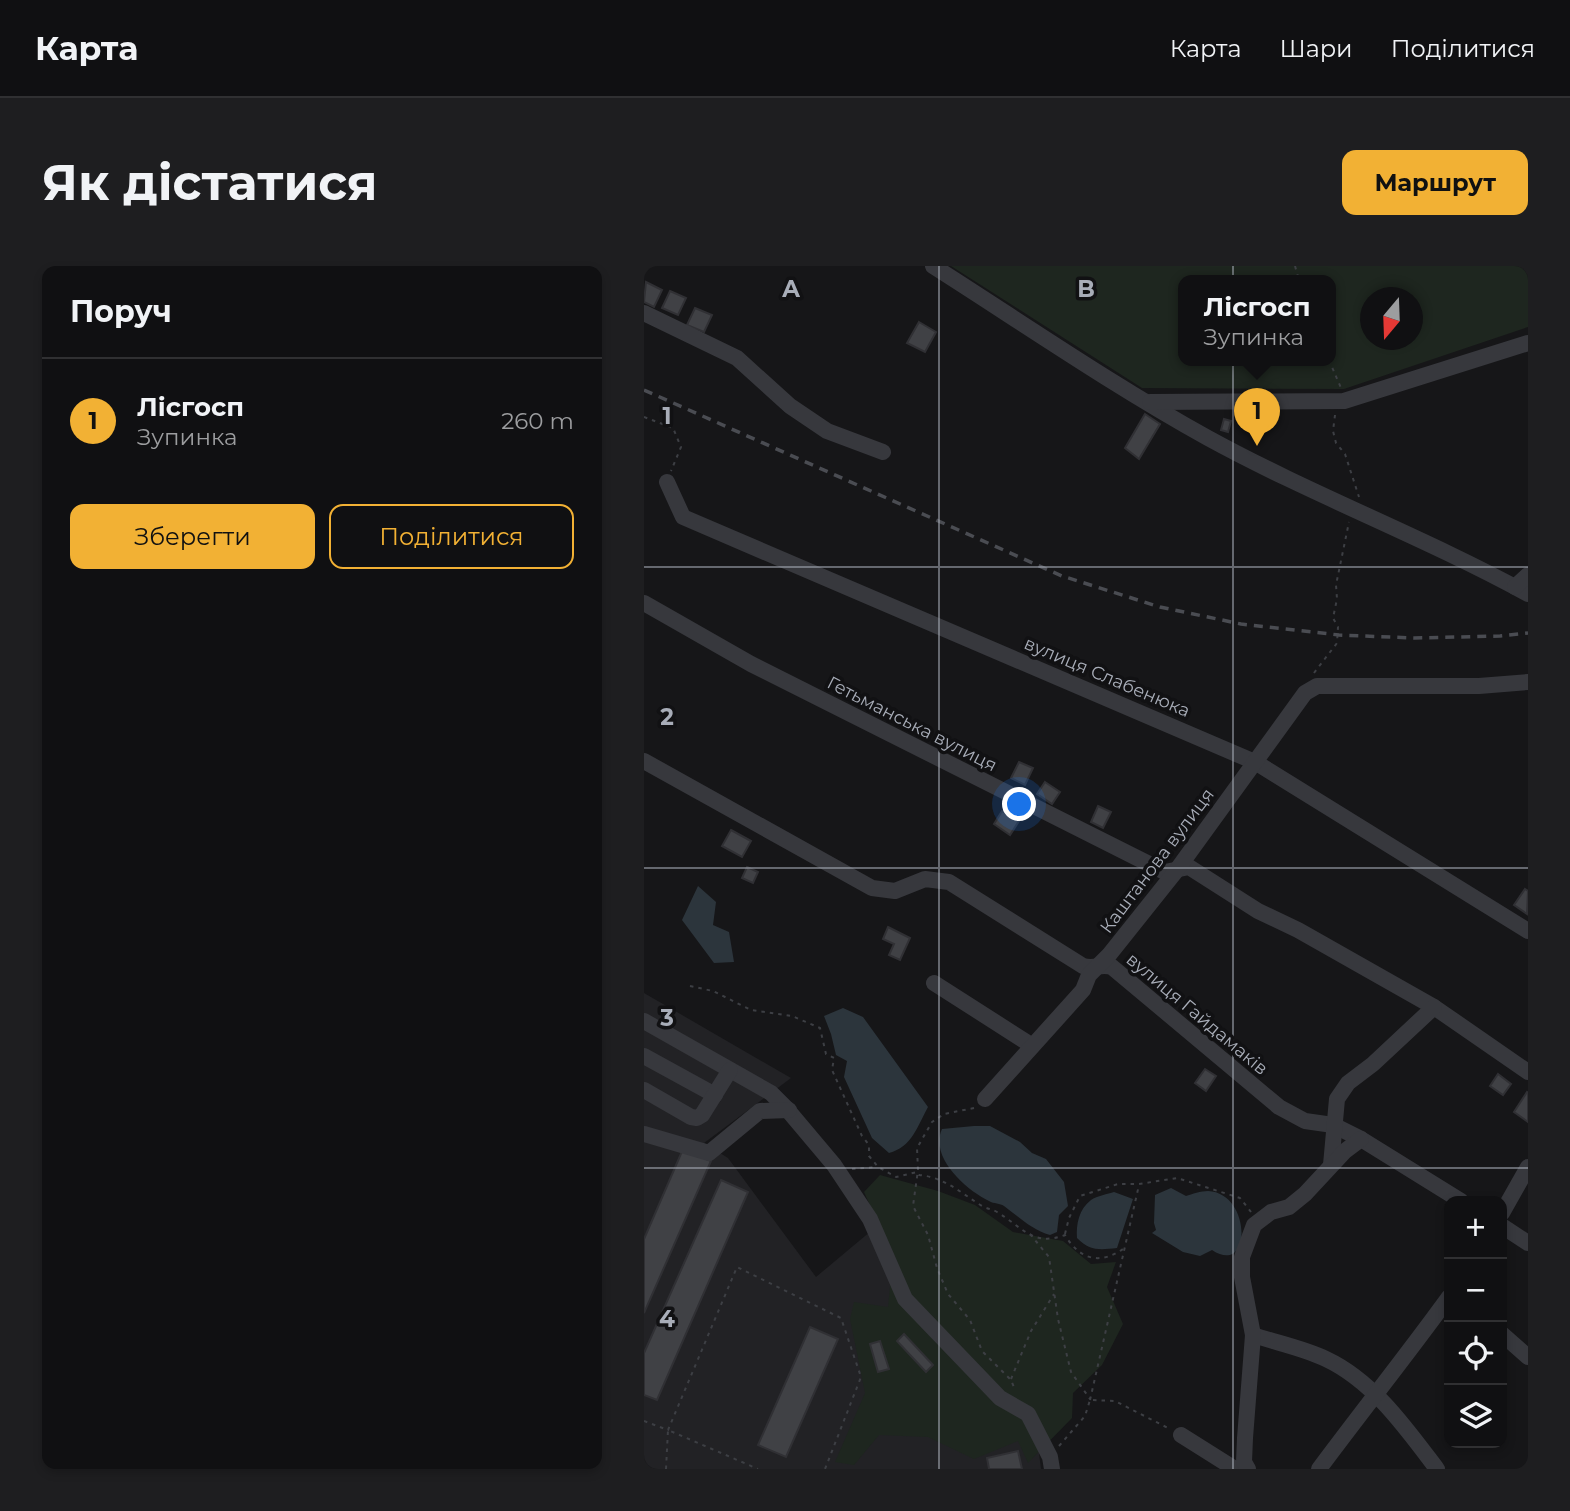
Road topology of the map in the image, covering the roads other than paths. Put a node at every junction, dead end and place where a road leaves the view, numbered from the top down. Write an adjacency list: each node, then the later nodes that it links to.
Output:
1 (933, 266): 4 (street)
2 (644, 313): 5 (street)
3 (1528, 343): 4 (street)
4 (1147, 402): 8 (street)
5 (883, 452)
6 (667, 482): 12 (street, вулиця Слабенюка)
7 (1528, 575): 8 (street)
8 (1522, 591)
9 (644, 603): 13 (street, Гетьманська вулиця)
10 (1528, 682): 12 (street, Каштанова вулиця)
11 (644, 761): 15 (street, вулиця Гайдамаків)
12 (1255, 762): 13 (street, Каштанова вулиця); 14 (street, вулиця Слабенюка)
13 (1176, 871): 15 (street, Каштанова вулиця); 17 (street, Гетьманська вулиця)
14 (1528, 931)
15 (1096, 967): 19 (street, Каштанова вулиця); 27 (street, вулиця Гайдамаків)
16 (934, 983): 19 (street)
17 (1434, 1007): 22 (street, Гетьманська вулиця); 27 (street)
18 (644, 1021): 21 (street)
19 (1031, 1045): 25 (street, Каштанова вулиця)
20 (644, 1056): 24 (street)
21 (730, 1070): 24 (street); 26 (street)
22 (1528, 1072)
23 (644, 1090): 24 (street)
24 (715, 1095)
25 (985, 1098)
26 (789, 1110): 28 (street); 42 (street)
27 (1333, 1125): 29 (street, вулиця Гайдамаків); 30 (street)
28 (644, 1134)
29 (1361, 1139): 30 (street); 32 (street, вулиця Гайдамаків)
30 (1331, 1165): 37 (street)
31 (1528, 1167): 33 (street)
32 (1453, 1196)
33 (1507, 1204)
34 (1507, 1229): 35 (street)
35 (1528, 1243)
36 (1444, 1304): 40 (street)
37 (1253, 1335): 40 (street); 44 (street)
38 (1507, 1338): 39 (street)
39 (1528, 1357)
40 (1374, 1393): 45 (street); 46 (street)
41 (1181, 1435): 43 (street)
42 (1052, 1469)
43 (1235, 1469)
44 (1248, 1469)
45 (1320, 1469)
46 (1437, 1469)

